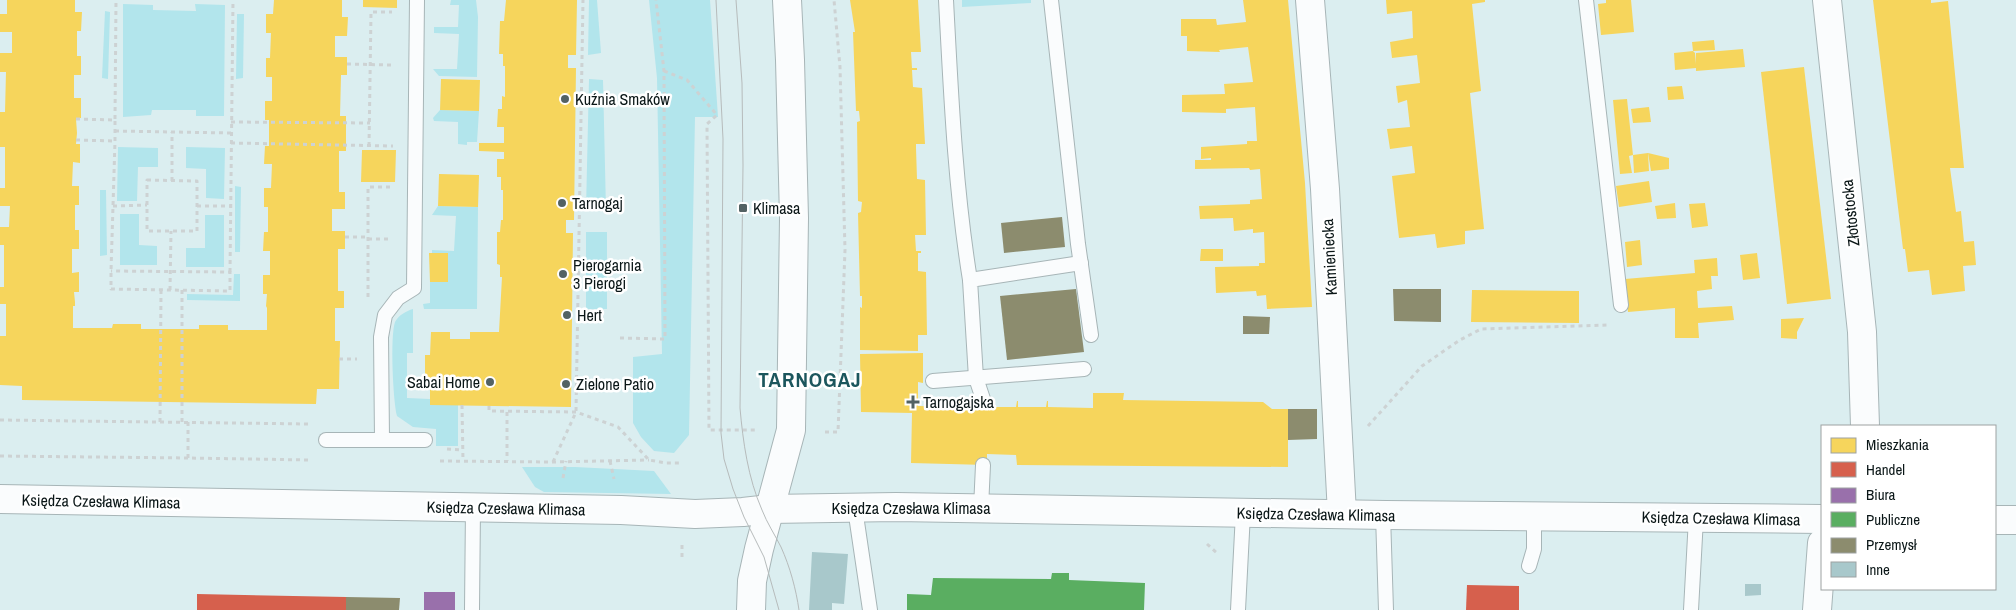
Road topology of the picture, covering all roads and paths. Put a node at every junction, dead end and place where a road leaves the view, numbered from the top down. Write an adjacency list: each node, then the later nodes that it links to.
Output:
1 (116, 0): 18 (path)
2 (233, 0): 19 (path)
3 (417, 0): 28 (lane)
4 (583, 0): 59 (path)
5 (656, 0): 16 (path)
6 (786, 0): 84 (street)
7 (834, 0): 67 (path)
8 (946, 0): 42 (lane)
9 (1051, 0): 38 (lane)
10 (1310, 0): 68 (street, Kamieniecka)
11 (1586, 0): 47 (lane)
12 (1827, 0): 65 (street, Złotostocka)
13 (372, 12): 15 (path)
14 (347, 64): 15 (path)
15 (371, 65): 20 (path)
16 (664, 71): 49 (path); 66 (path)
17 (76, 120): 18 (path)
18 (115, 120): 21 (path)
19 (231, 122): 20 (path); 23 (path)
20 (370, 123): 27 (path)
21 (115, 131): 22 (path); 25 (path)
22 (172, 132): 23 (path); 29 (path)
23 (232, 132): 26 (path)
24 (76, 140): 25 (path)
25 (115, 141): 32 (path)
26 (231, 143): 27 (path); 34 (path)
27 (369, 146): 28 (path)
28 (416, 146): 30 (lane)
29 (172, 181): 31 (path); 33 (path)
30 (415, 187): 36 (path); 69 (lane)
31 (147, 205): 32 (path); 35 (path)
32 (113, 206): 39 (path)
33 (197, 206): 34 (path); 35 (path)
34 (231, 206): 41 (path)
35 (171, 231): 40 (path)
36 (368, 237): 37 (path); 46 (path)
37 (345, 238)
38 (1081, 263): 42 (lane); 48 (lane)
39 (111, 271): 40 (path); 43 (path)
40 (170, 271): 41 (path); 44 (path)
41 (230, 272): 45 (path)
42 (970, 280): 53 (lane)
43 (161, 290): 44 (path); 61 (path)
44 (170, 290): 45 (path)
45 (182, 290): 62 (path)
46 (368, 299)
47 (1621, 305): 68 (path)
48 (1092, 335)
49 (620, 338)
50 (339, 359): 51 (path)
51 (358, 359)
52 (1084, 370): 53 (lane)
53 (976, 378): 54 (lane); 55 (lane)
54 (933, 381)
55 (983, 399)
56 (462, 405): 76 (path)
57 (489, 406): 58 (path)
58 (507, 412): 59 (path); 77 (path)
59 (576, 412): 75 (path); 77 (path)
60 (0, 420): 61 (path)
61 (160, 422): 62 (path)
62 (182, 422): 63 (path)
63 (188, 422): 64 (path); 72 (path)
64 (314, 424)
65 (1865, 425)
66 (764, 430)
67 (825, 432)
68 (1338, 433): 86 (street, Kamieniecka)
69 (382, 439): 70 (lane); 71 (lane)
70 (326, 440)
71 (425, 440)
72 (188, 448)
73 (0, 456): 74 (path)
74 (188, 458)
75 (649, 460): 77 (path); 78 (path)
76 (463, 461)
77 (553, 462)
78 (680, 463)
79 (983, 465): 83 (lane)
80 (0, 499): 81 (street, Księdza Czesława Klimasa)
81 (473, 507): 84 (street, Księdza Czesława Klimasa); 97 (lane)
82 (857, 507): 83 (street, Księdza Czesława Klimasa); 84 (street, Księdza Czesława Klimasa); 99 (lane)
83 (981, 508): 85 (street, Księdza Czesława Klimasa)
84 (769, 509): 98 (street)
85 (1242, 513): 86 (street, Księdza Czesława Klimasa); 100 (lane)
86 (1342, 514): 87 (street, Księdza Czesława Klimasa)
87 (1383, 515): 88 (street, Księdza Czesława Klimasa); 101 (lane)
88 (1534, 517): 89 (street, Księdza Czesława Klimasa); 96 (lane)
89 (1696, 518): 90 (street, Księdza Czesława Klimasa); 102 (lane)
90 (1821, 519)
91 (1996, 520): 92 (street)
92 (2016, 520)
93 (682, 543): 95 (path)
94 (1821, 556): 103 (street)
95 (682, 557)
96 (1529, 566)
97 (472, 610)
98 (751, 610)
99 (870, 610)
100 (1238, 610)
101 (1386, 610)
102 (1691, 610)
103 (1817, 610)

